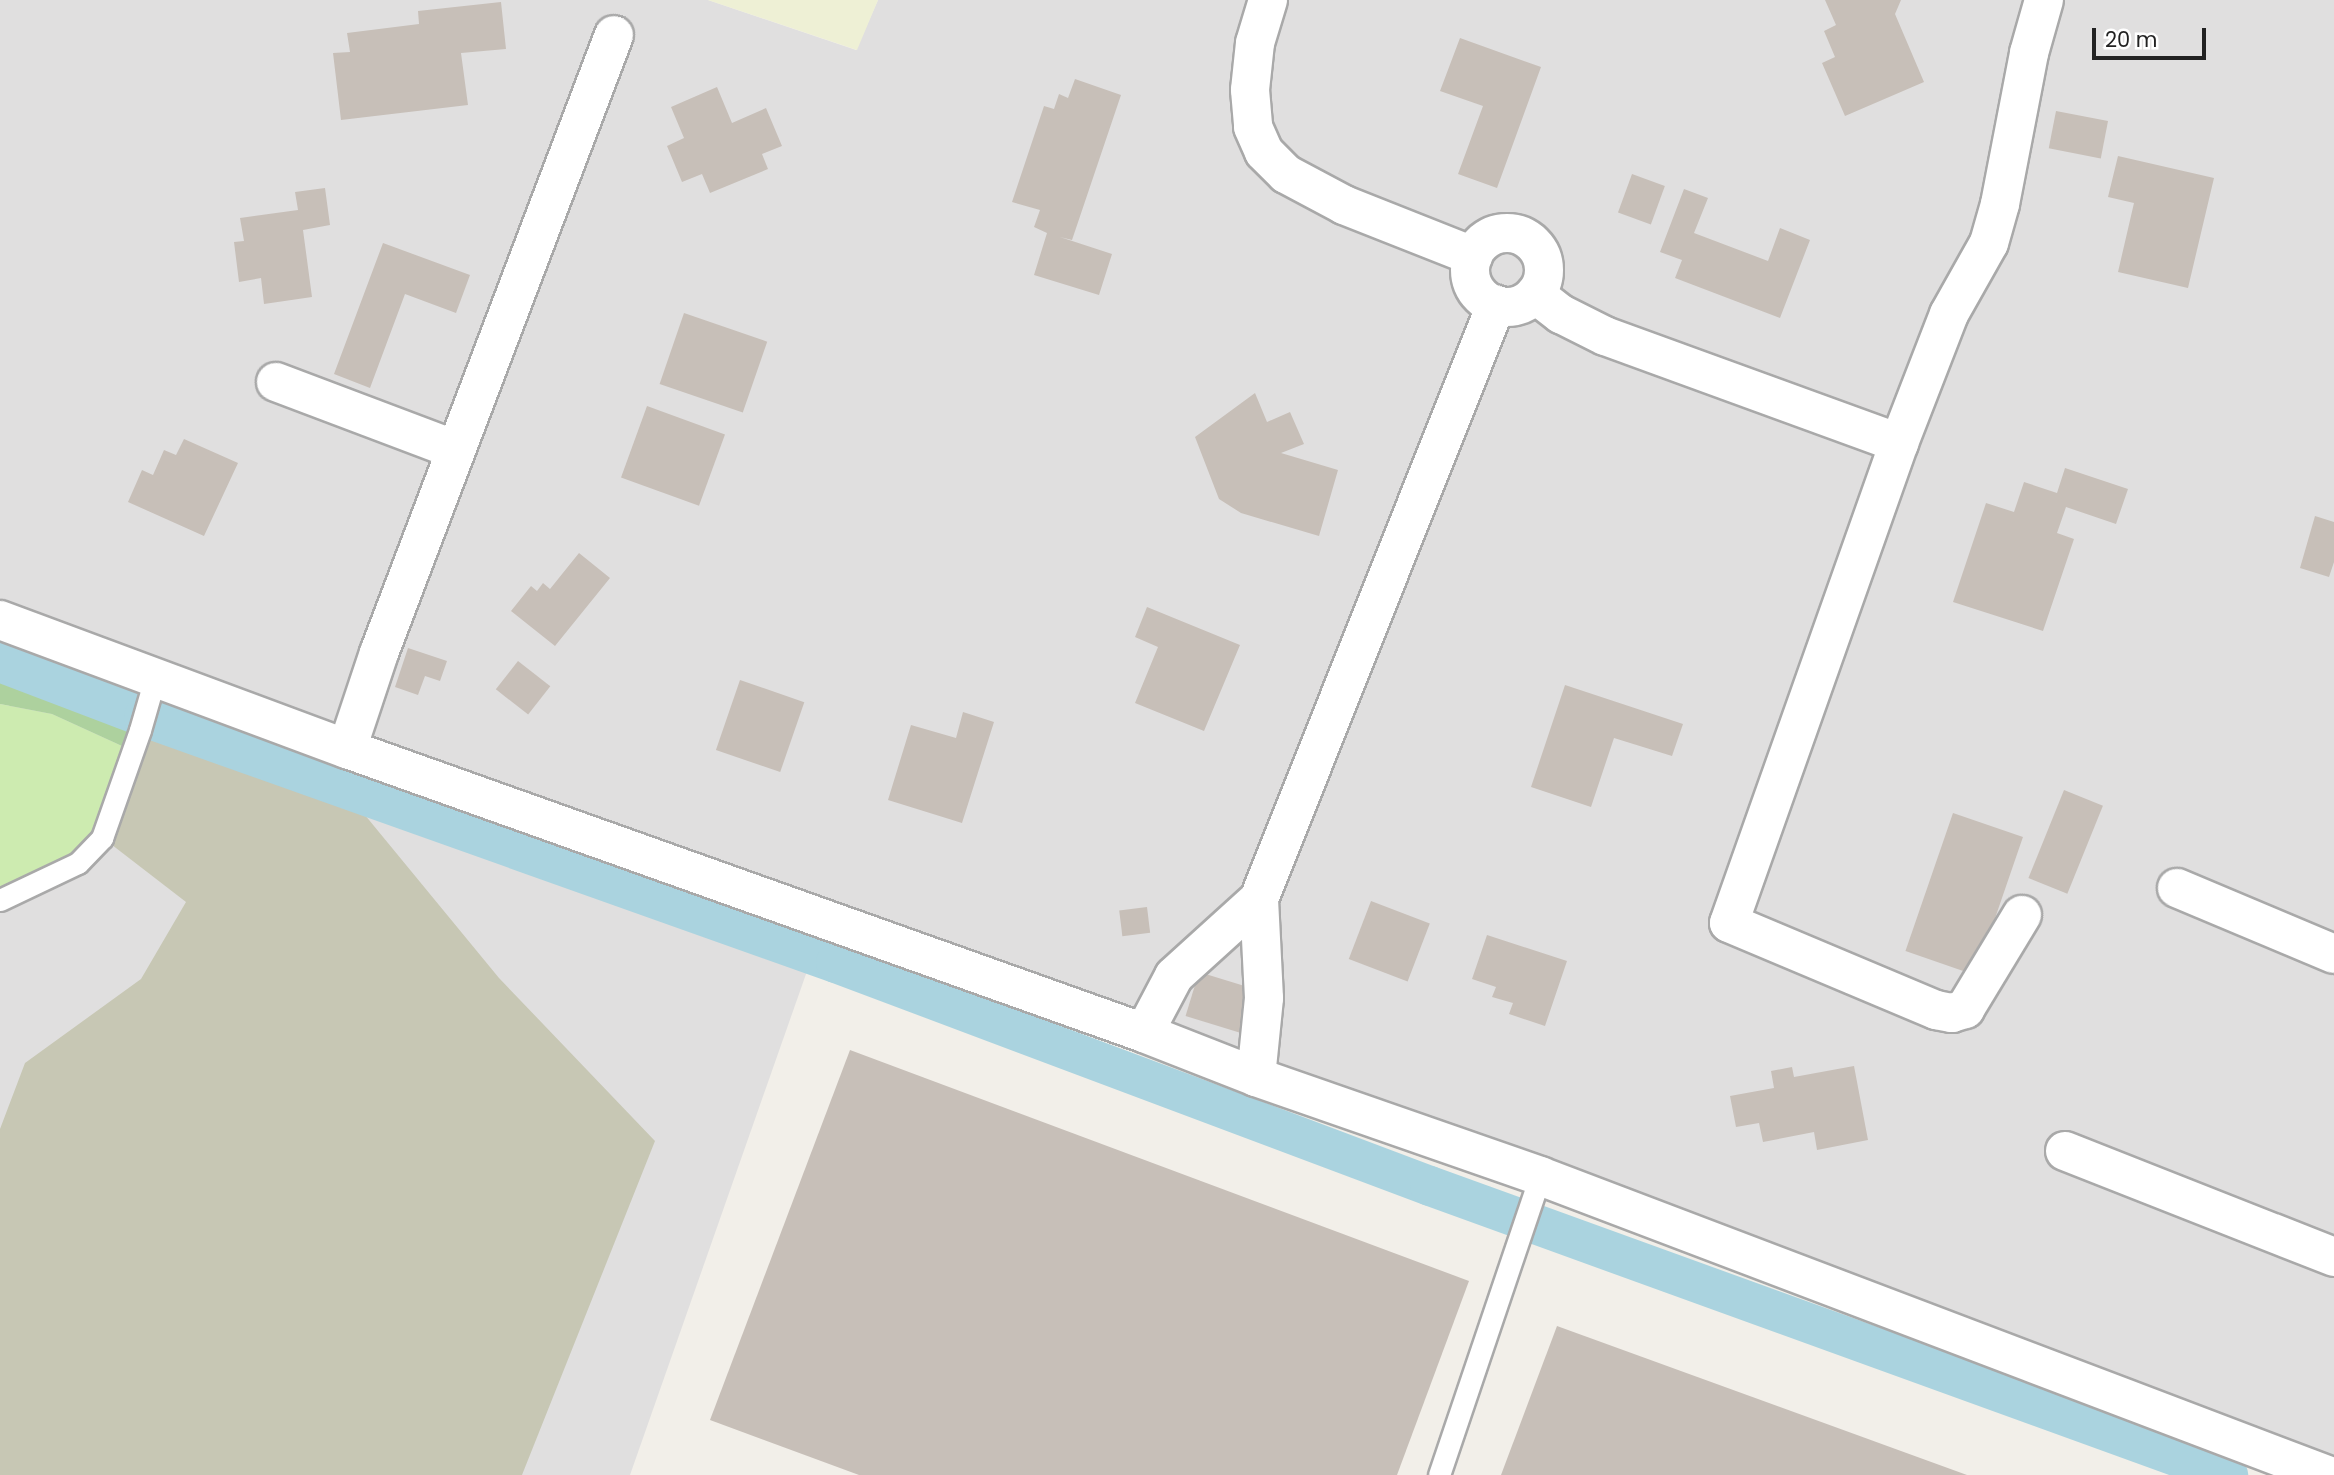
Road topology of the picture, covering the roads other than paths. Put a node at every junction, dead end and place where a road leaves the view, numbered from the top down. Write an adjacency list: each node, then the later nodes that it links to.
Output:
1 (1268, 0): 4 (street)
2 (2044, 0): 8 (street)
3 (614, 35): 9 (street)
4 (1473, 256): 5 (street); 6 (street)
5 (1535, 295): 6 (street); 8 (street)
6 (1496, 305): 14 (street)
7 (276, 382): 9 (street)
8 (1899, 443): 16 (street)
9 (456, 450): 12 (street)
10 (0, 620): 11 (street)
11 (155, 678): 12 (street); 15 (lane)
12 (347, 748): 18 (street)
13 (2177, 888): 17 (street)
14 (1259, 899): 18 (street); 19 (street)
15 (0, 900)
16 (2022, 915)
17 (2334, 954)
18 (1144, 1033): 19 (street)
19 (1256, 1077): 21 (street)
20 (2065, 1151): 22 (street)
21 (1540, 1176): 23 (lane); 24 (street)
22 (2334, 1257)
23 (1439, 1475)
24 (2327, 1475)

